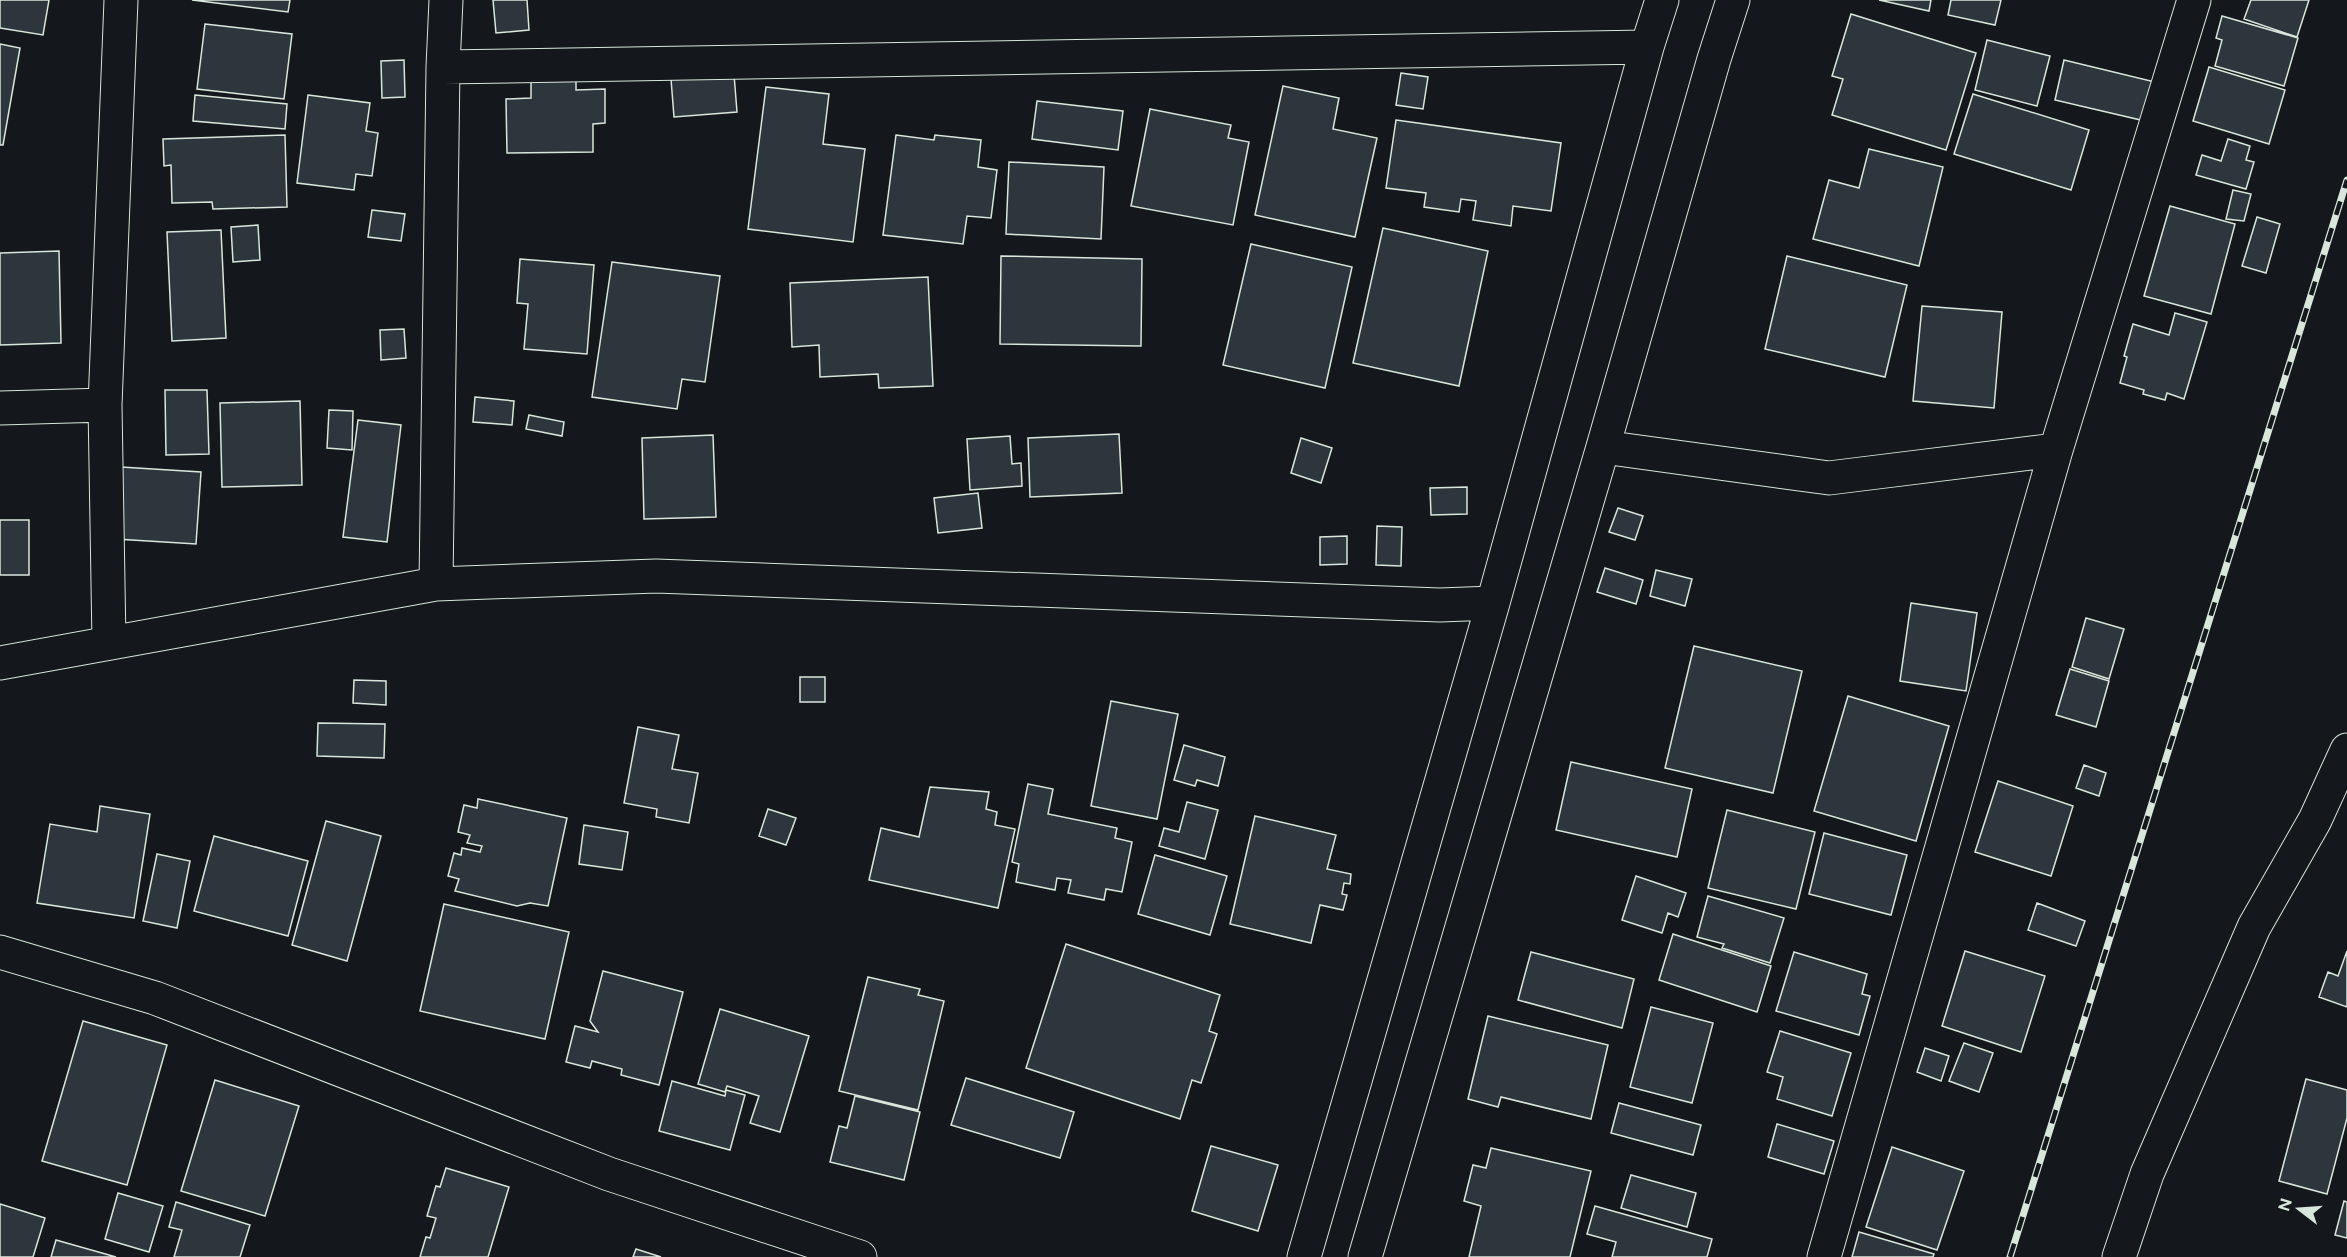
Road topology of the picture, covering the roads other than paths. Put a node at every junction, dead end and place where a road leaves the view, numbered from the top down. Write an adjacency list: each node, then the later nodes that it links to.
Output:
1 (121, 0): 8 (street)
2 (446, 0): 7 (street)
3 (1662, 0): 6 (street)
4 (1733, 0): 10 (street)
5 (2194, 0): 11 (street)
6 (1647, 47): 7 (street); 13 (street)
7 (443, 67): 12 (street)
8 (105, 405): 9 (street); 14 (street)
9 (0, 408)
10 (1603, 447): 11 (street); 20 (street)
11 (2056, 450): 21 (street)
12 (436, 584): 13 (street); 14 (street)
13 (1493, 603): 19 (street)
14 (109, 643): 15 (street)
15 (0, 663)
16 (2347, 750): 22 (street)
17 (0, 952): 18 (street)
18 (860, 1257)
19 (1304, 1257)
20 (1365, 1257)
21 (1824, 1257)
22 (2119, 1257)

